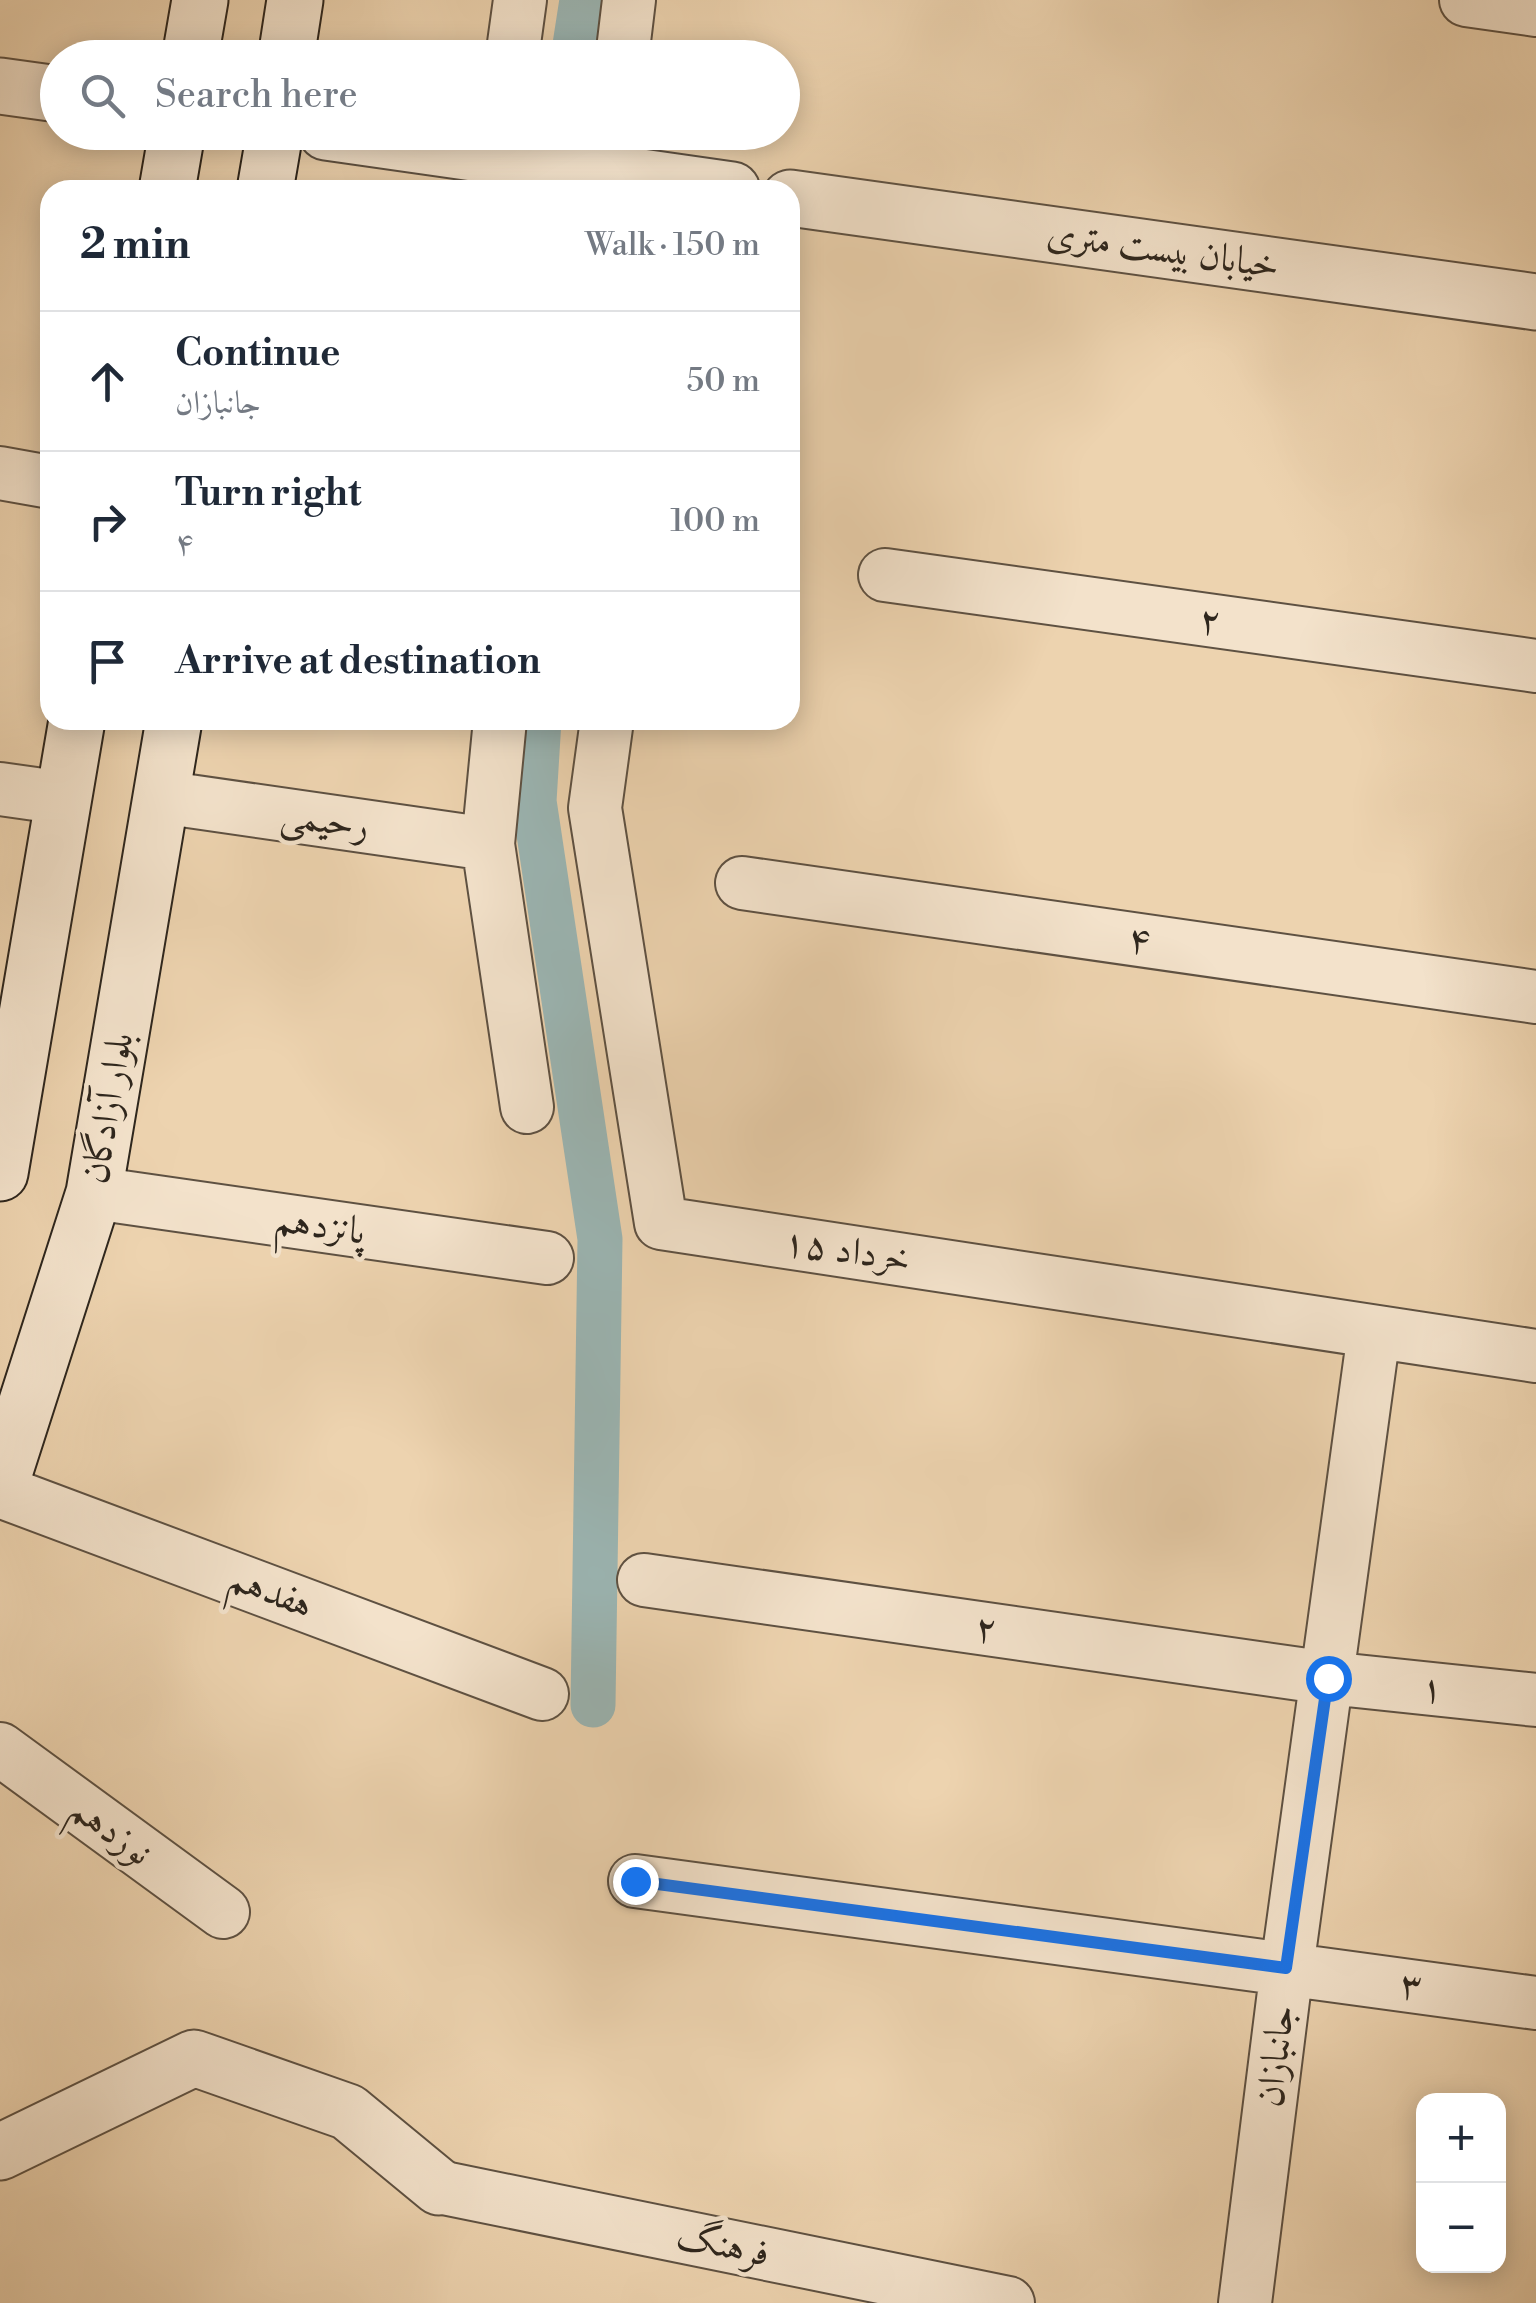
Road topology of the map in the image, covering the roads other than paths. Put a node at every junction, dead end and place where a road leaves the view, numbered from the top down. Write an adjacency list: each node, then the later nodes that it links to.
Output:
1 (200, 0): 7 (street)
2 (295, 0): 8 (street)
3 (520, 0): 9 (street)
4 (629, 0): 10 (street)
5 (1466, 0): 6 (street)
6 (1529, 6)
7 (193, 40)
8 (289, 40)
9 (514, 40)
10 (624, 40)
11 (0, 86): 12 (street)
12 (40, 92)
13 (174, 150): 18 (street)
14 (272, 150): 19 (street)
15 (451, 150): 17 (street)
16 (610, 152): 17 (street); 20 (street)
17 (521, 160)
18 (169, 180)
19 (267, 180)
20 (680, 180)
21 (800, 199): 22 (street, خیابان بیست متری)
22 (1536, 302)
23 (0, 474): 24 (street)
24 (40, 480)
25 (885, 576): 26 (street, ۲)
26 (1536, 666)
27 (75, 730): 33 (street)
28 (172, 730): 32 (street, بلوار آزادگان)
29 (499, 730): 34 (street)
30 (607, 730): 41 (street, ۱۵ خرداد)
31 (0, 789): 33 (street)
32 (161, 797): 34 (street, رحیمی); 39 (street, بلوار آزادگان)
33 (64, 798): 38 (street)
34 (488, 844): 37 (street)
35 (742, 883): 36 (street, ۴)
36 (1536, 997)
37 (527, 1107)
38 (0, 1170)
39 (94, 1193): 40 (street, پانزدهم); 43 (street, بلوار آزادگان)
40 (546, 1258)
41 (1374, 1333): 42 (street, ۱۵ خرداد); 45 (street, جانبازان)
42 (1536, 1356)
43 (0, 1489): 46 (street, هفدهم)
44 (644, 1580): 45 (street, ۲)
45 (1328, 1678): 47 (street, ۱); 51 (street, جانبازان)
46 (542, 1694)
47 (1536, 1700)
48 (0, 1749): 50 (street, نوزدهم)
49 (635, 1881): 51 (street)
50 (223, 1912)
51 (1286, 1968): 52 (street, ۳); 56 (street, جانبازان)
52 (1536, 2003)
53 (0, 2152): 54 (street)
54 (439, 2187): 55 (street, فرهنگ)
55 (1008, 2303)
56 (1245, 2303)

